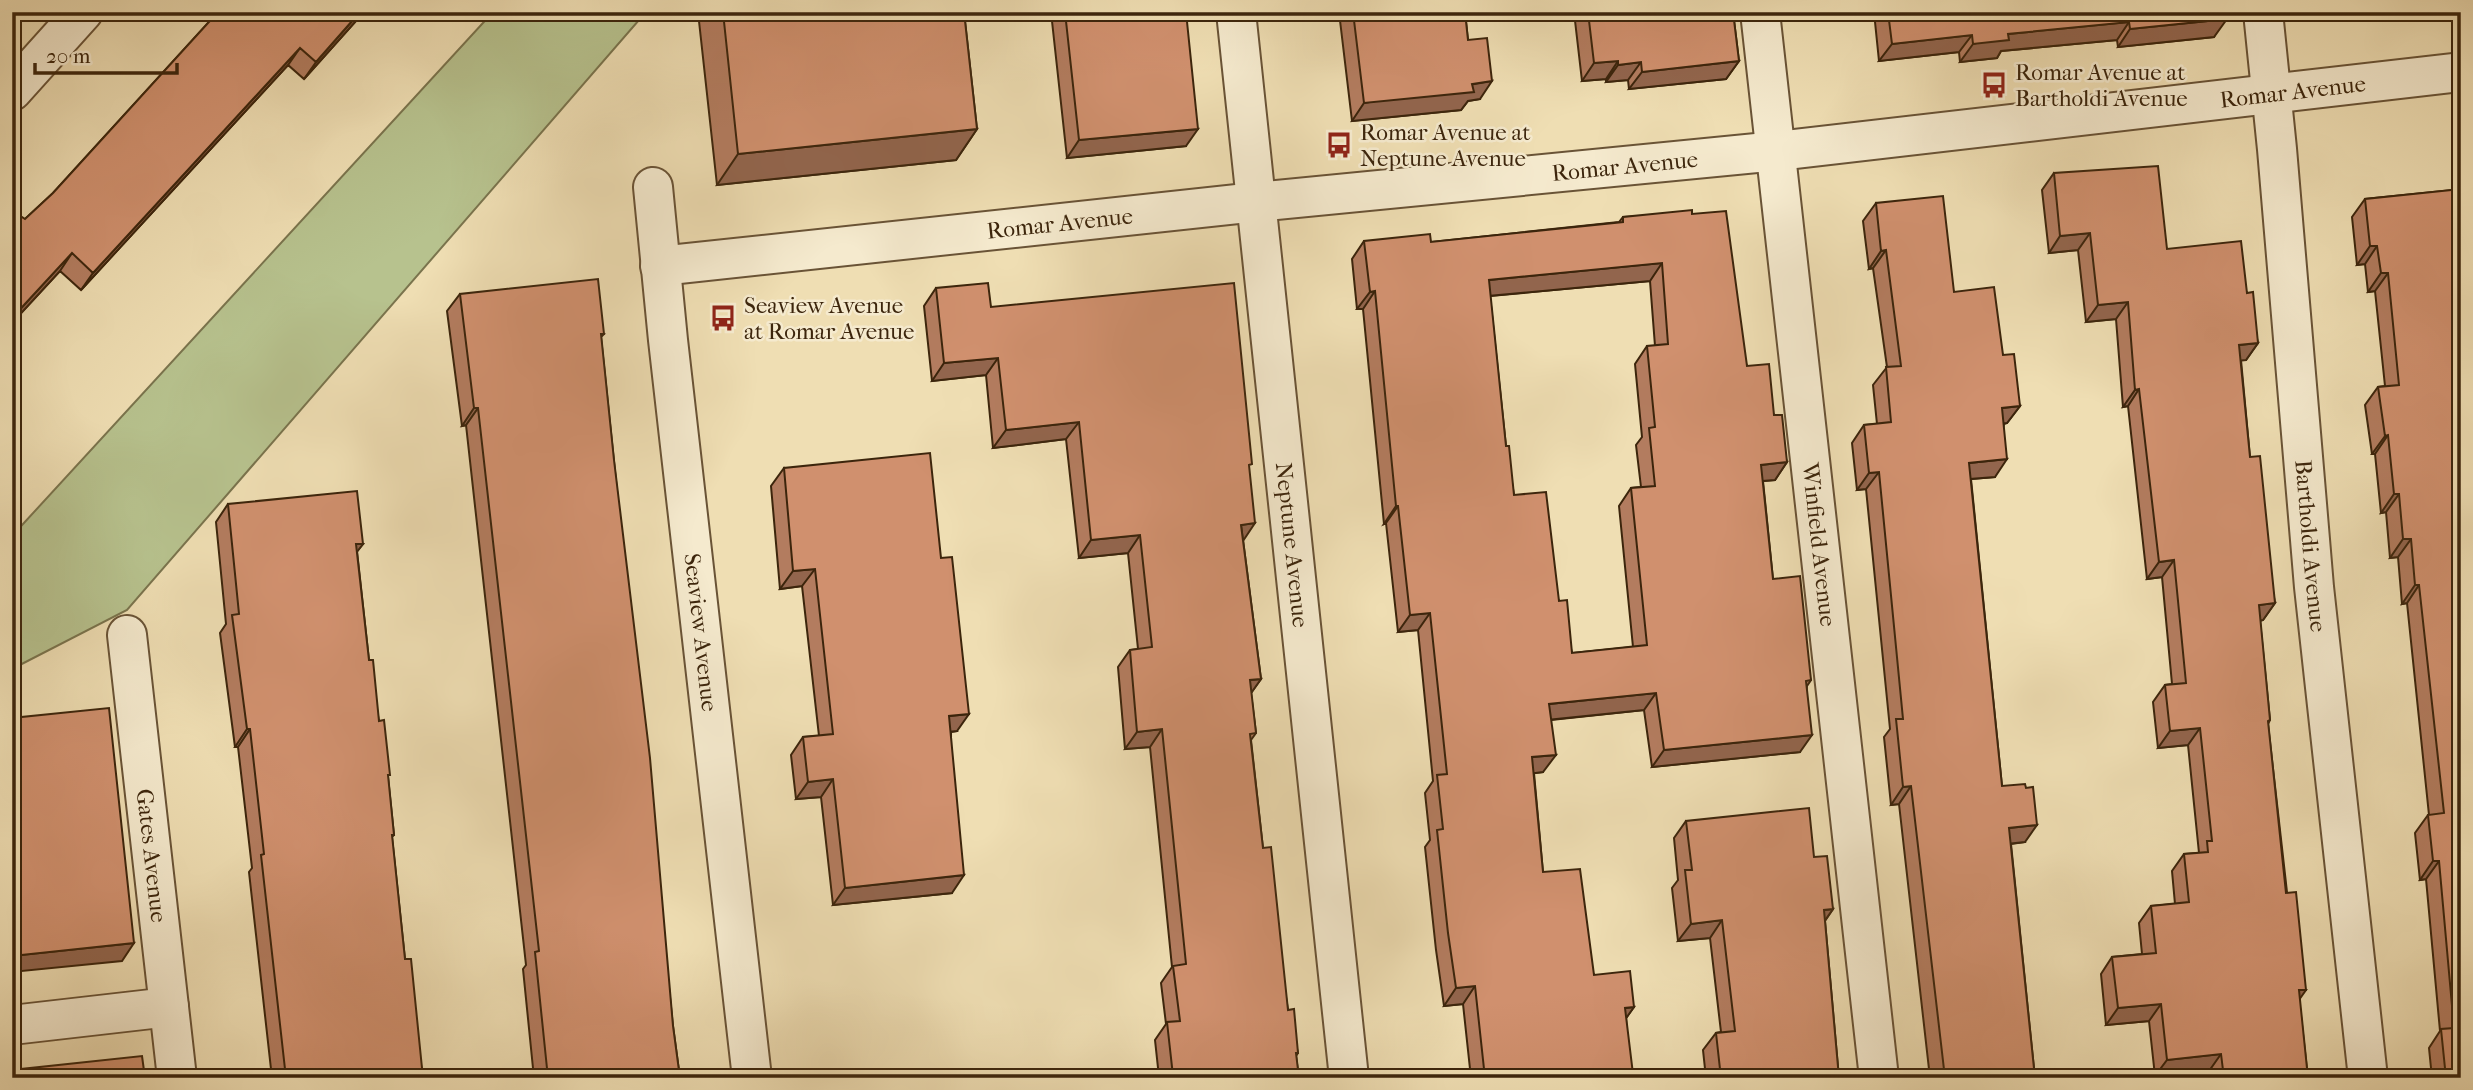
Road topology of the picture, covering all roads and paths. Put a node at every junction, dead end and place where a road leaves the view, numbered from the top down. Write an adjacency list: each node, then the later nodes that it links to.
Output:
1 (83, 12): 6 (street)
2 (1236, 12): 10 (street, Neptune Avenue)
3 (1760, 12): 8 (street, Winfield Avenue)
4 (2263, 12): 7 (street, Bartholdi Avenue)
5 (2461, 72): 7 (street, Romar Avenue)
6 (12, 91)
7 (2273, 93): 8 (street, Romar Avenue); 19 (street, Bartholdi Avenue)
8 (1777, 151): 10 (street, Romar Avenue); 18 (street, Winfield Avenue)
9 (653, 187): 11 (street, Seaview Avenue)
10 (1256, 202): 11 (street, Romar Avenue); 17 (street, Neptune Avenue)
11 (660, 266): 16 (street, Seaview Avenue)
12 (127, 635): 13 (street, Gates Avenue)
13 (169, 1007): 14 (street); 15 (street, Gates Avenue)
14 (12, 1025)
15 (177, 1078)
16 (752, 1078)
17 (1349, 1078)
18 (1879, 1078)
19 (2368, 1078)

